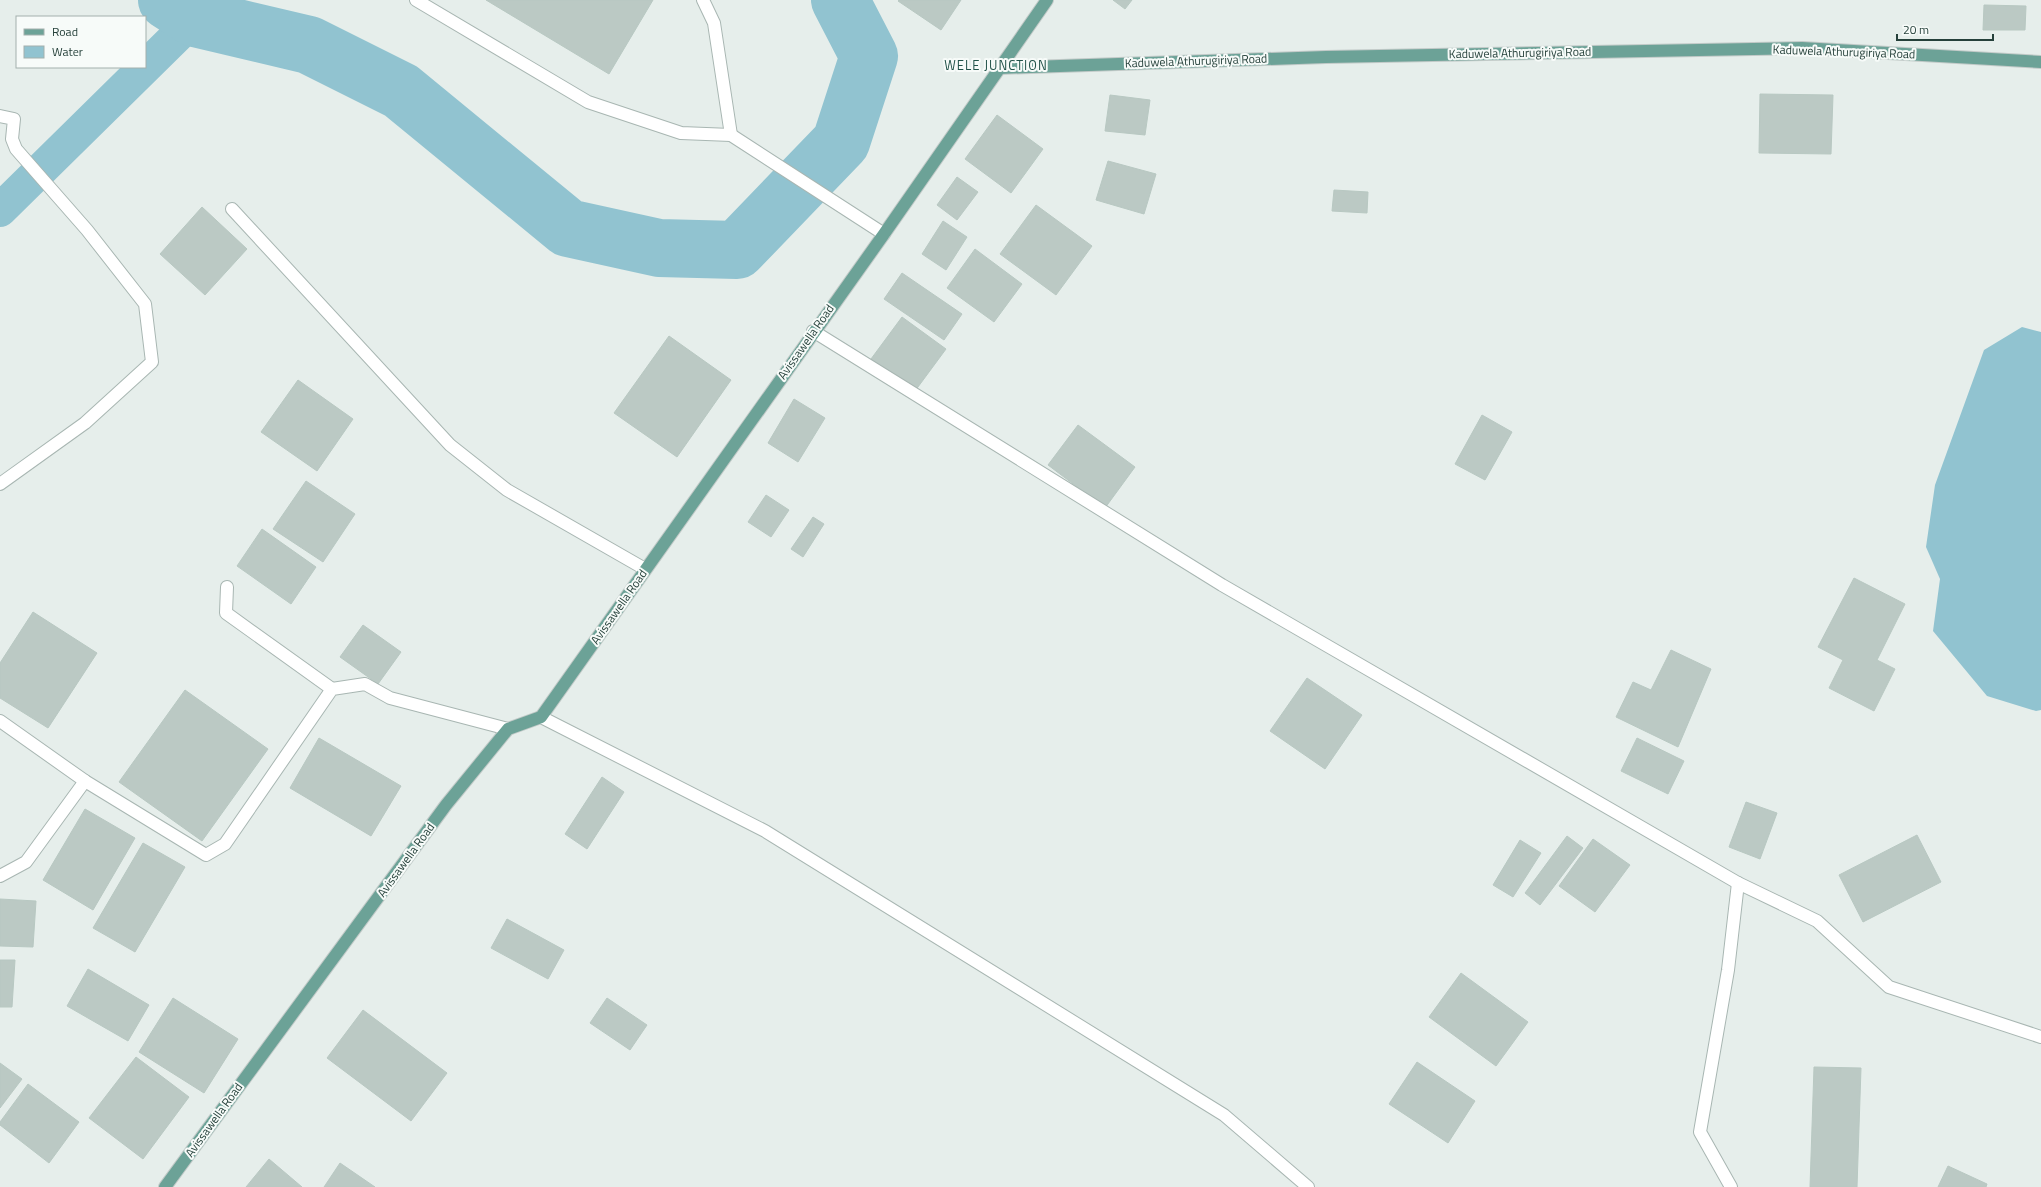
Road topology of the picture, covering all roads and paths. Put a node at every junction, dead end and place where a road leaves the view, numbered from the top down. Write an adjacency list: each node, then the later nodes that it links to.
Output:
1 (416, 0): 7 (street)
2 (704, 0): 7 (street)
3 (1047, 0): 5 (main road, Avissawella Road)
4 (2041, 62): 5 (main road, Kaduwela Athurugiriya Road)
5 (999, 68): 9 (main road, Avissawella Road)
6 (0, 116): 11 (street)
7 (731, 136): 9 (street)
8 (232, 209): 12 (street)
9 (884, 234): 10 (main road, Avissawella Road)
10 (813, 331): 12 (main road, Avissawella Road); 20 (street)
11 (0, 484)
12 (646, 569): 15 (main road, Avissawella Road)
13 (227, 587): 14 (street)
14 (332, 689): 17 (street); 18 (street)
15 (541, 717): 17 (main road); 23 (street)
16 (0, 721): 18 (street)
17 (508, 729): 22 (main road, Avissawella Road)
18 (85, 781): 19 (street)
19 (0, 876)
20 (1738, 883): 21 (street); 24 (street)
21 (2041, 1037)
22 (165, 1187)
23 (1308, 1187)
24 (1731, 1187)

